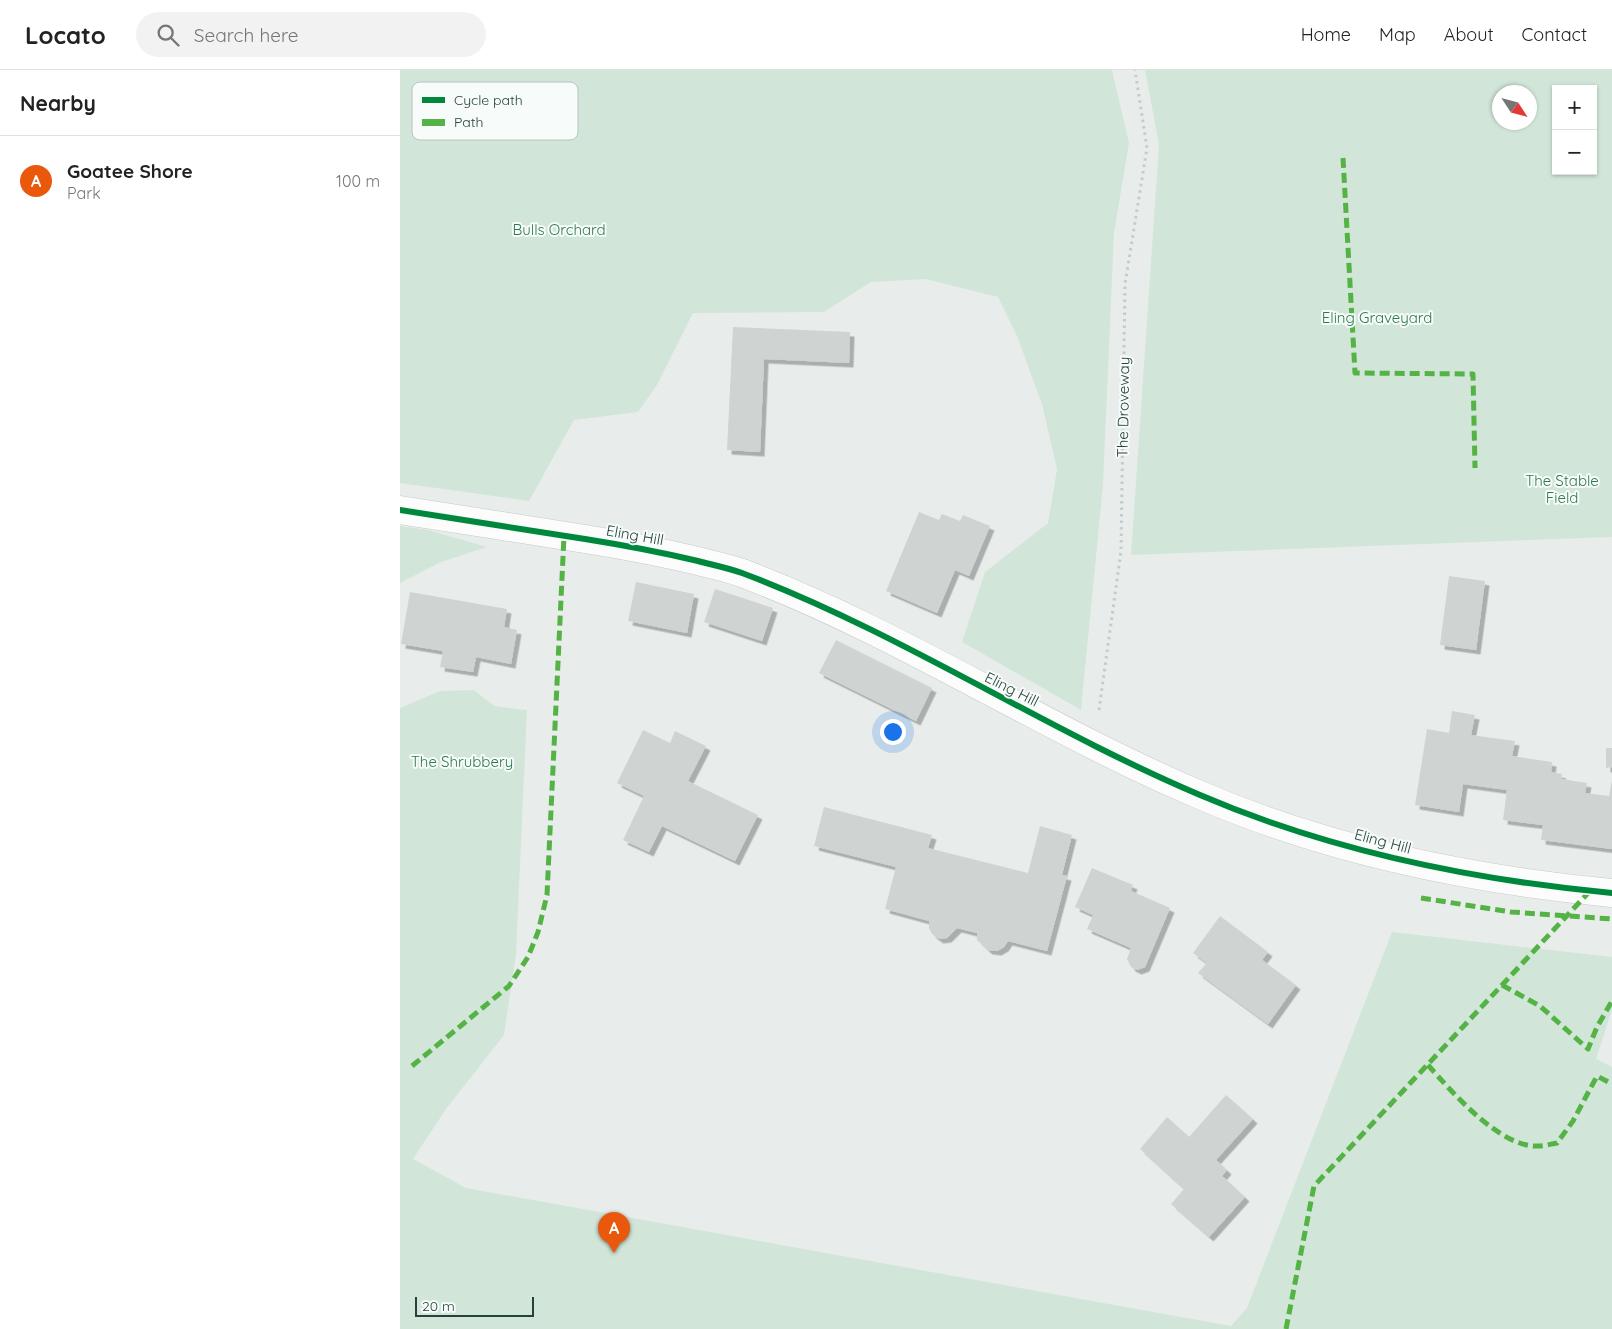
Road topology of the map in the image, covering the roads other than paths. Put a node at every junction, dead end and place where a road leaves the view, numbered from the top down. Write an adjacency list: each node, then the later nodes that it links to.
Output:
1 (400, 510): 2 (street, Eling Hill)
2 (1612, 893)

